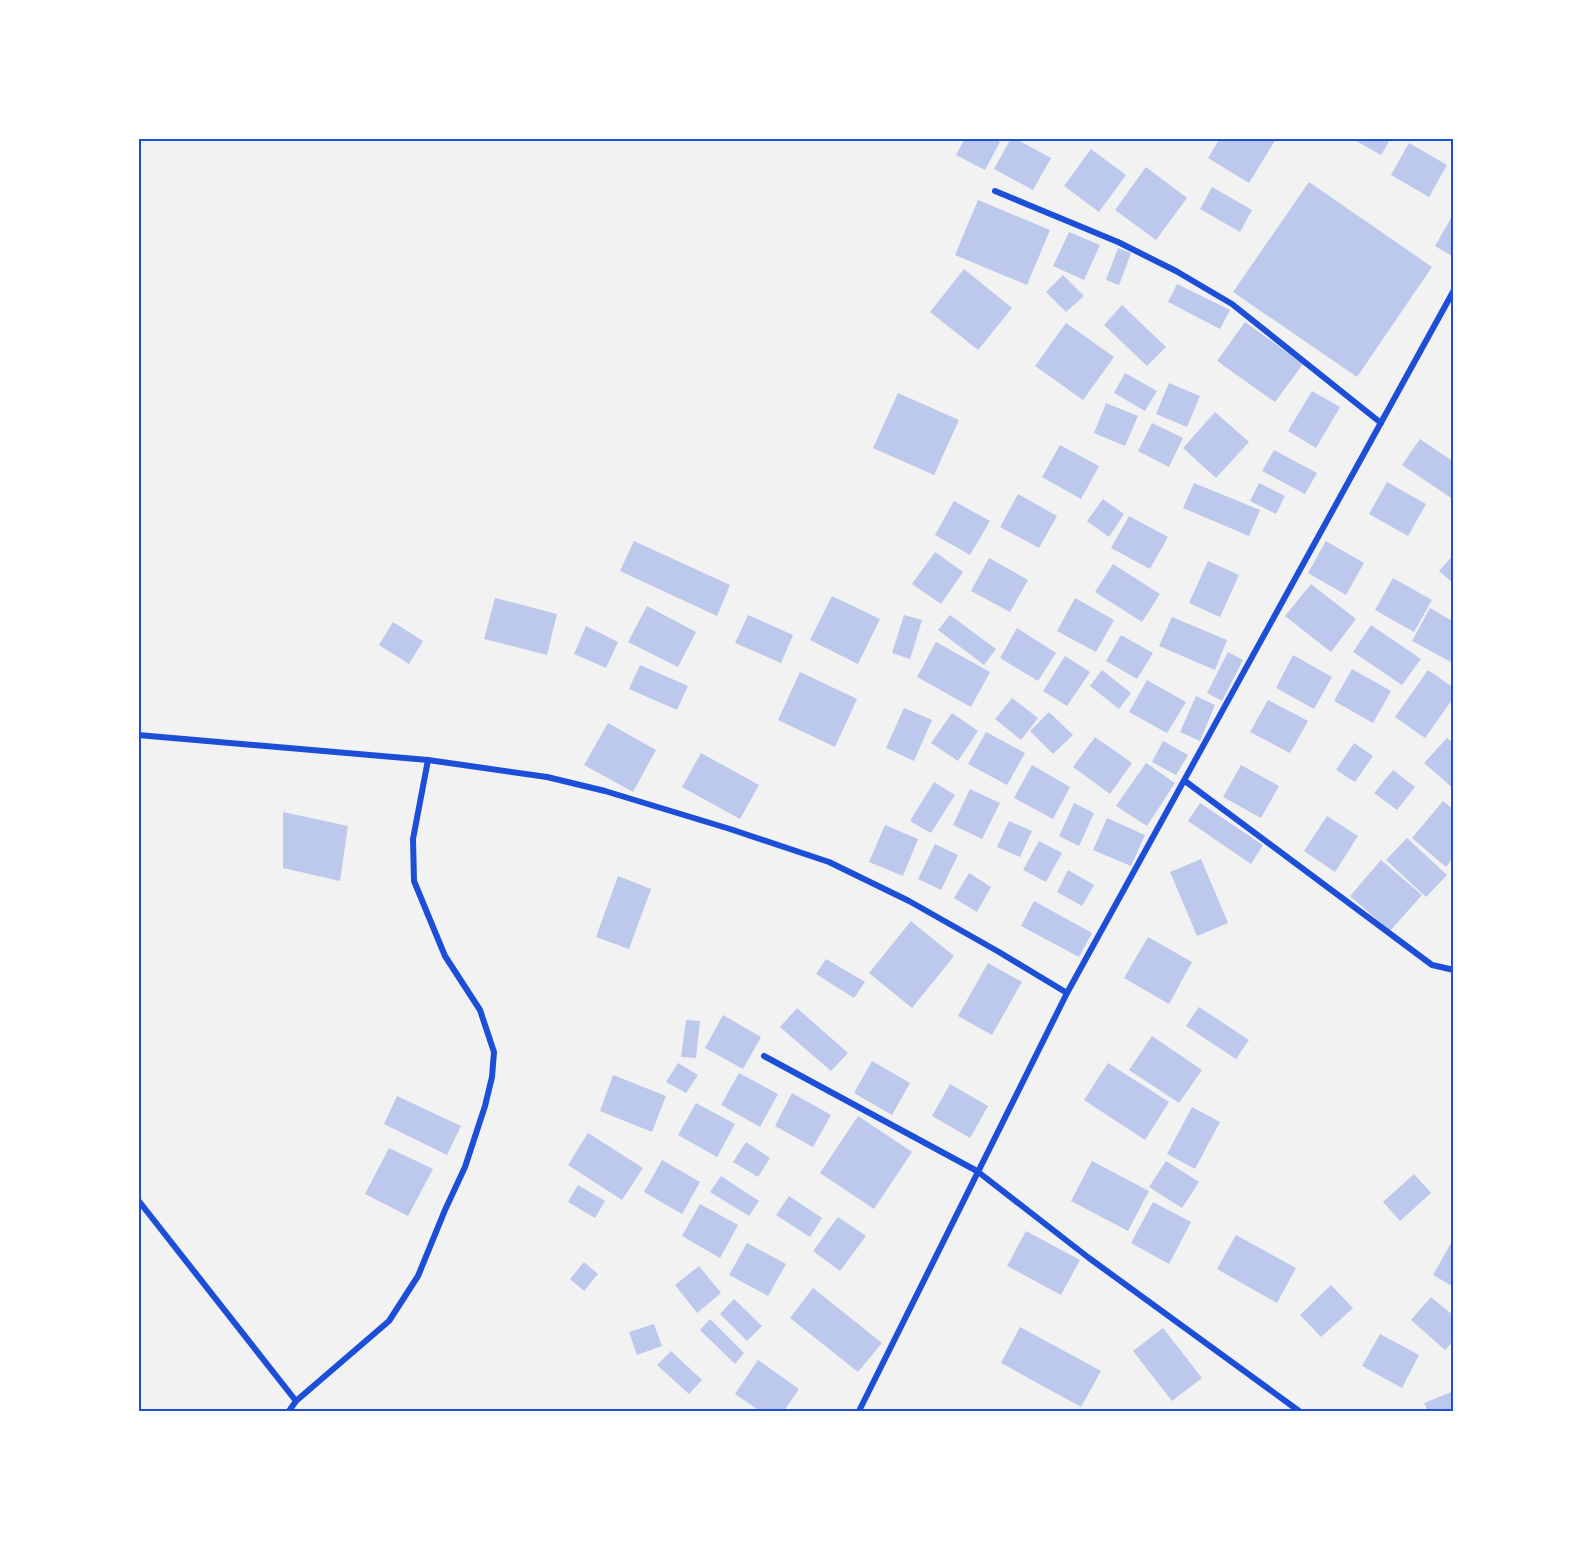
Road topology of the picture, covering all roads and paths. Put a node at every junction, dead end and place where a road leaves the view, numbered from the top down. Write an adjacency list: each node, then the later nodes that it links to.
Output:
1 (994, 191): 3 (street)
2 (1454, 290): 3 (street)
3 (1381, 423): 6 (street)
4 (138, 735): 5 (street)
5 (428, 760): 8 (street); 12 (street)
6 (1185, 781): 7 (street); 8 (street)
7 (1454, 970)
8 (1067, 993): 10 (street)
9 (764, 1056): 10 (street)
10 (977, 1171): 14 (street); 15 (street)
11 (138, 1200): 12 (street)
12 (296, 1401): 13 (street)
13 (289, 1411)
14 (859, 1411)
15 (1299, 1411)

